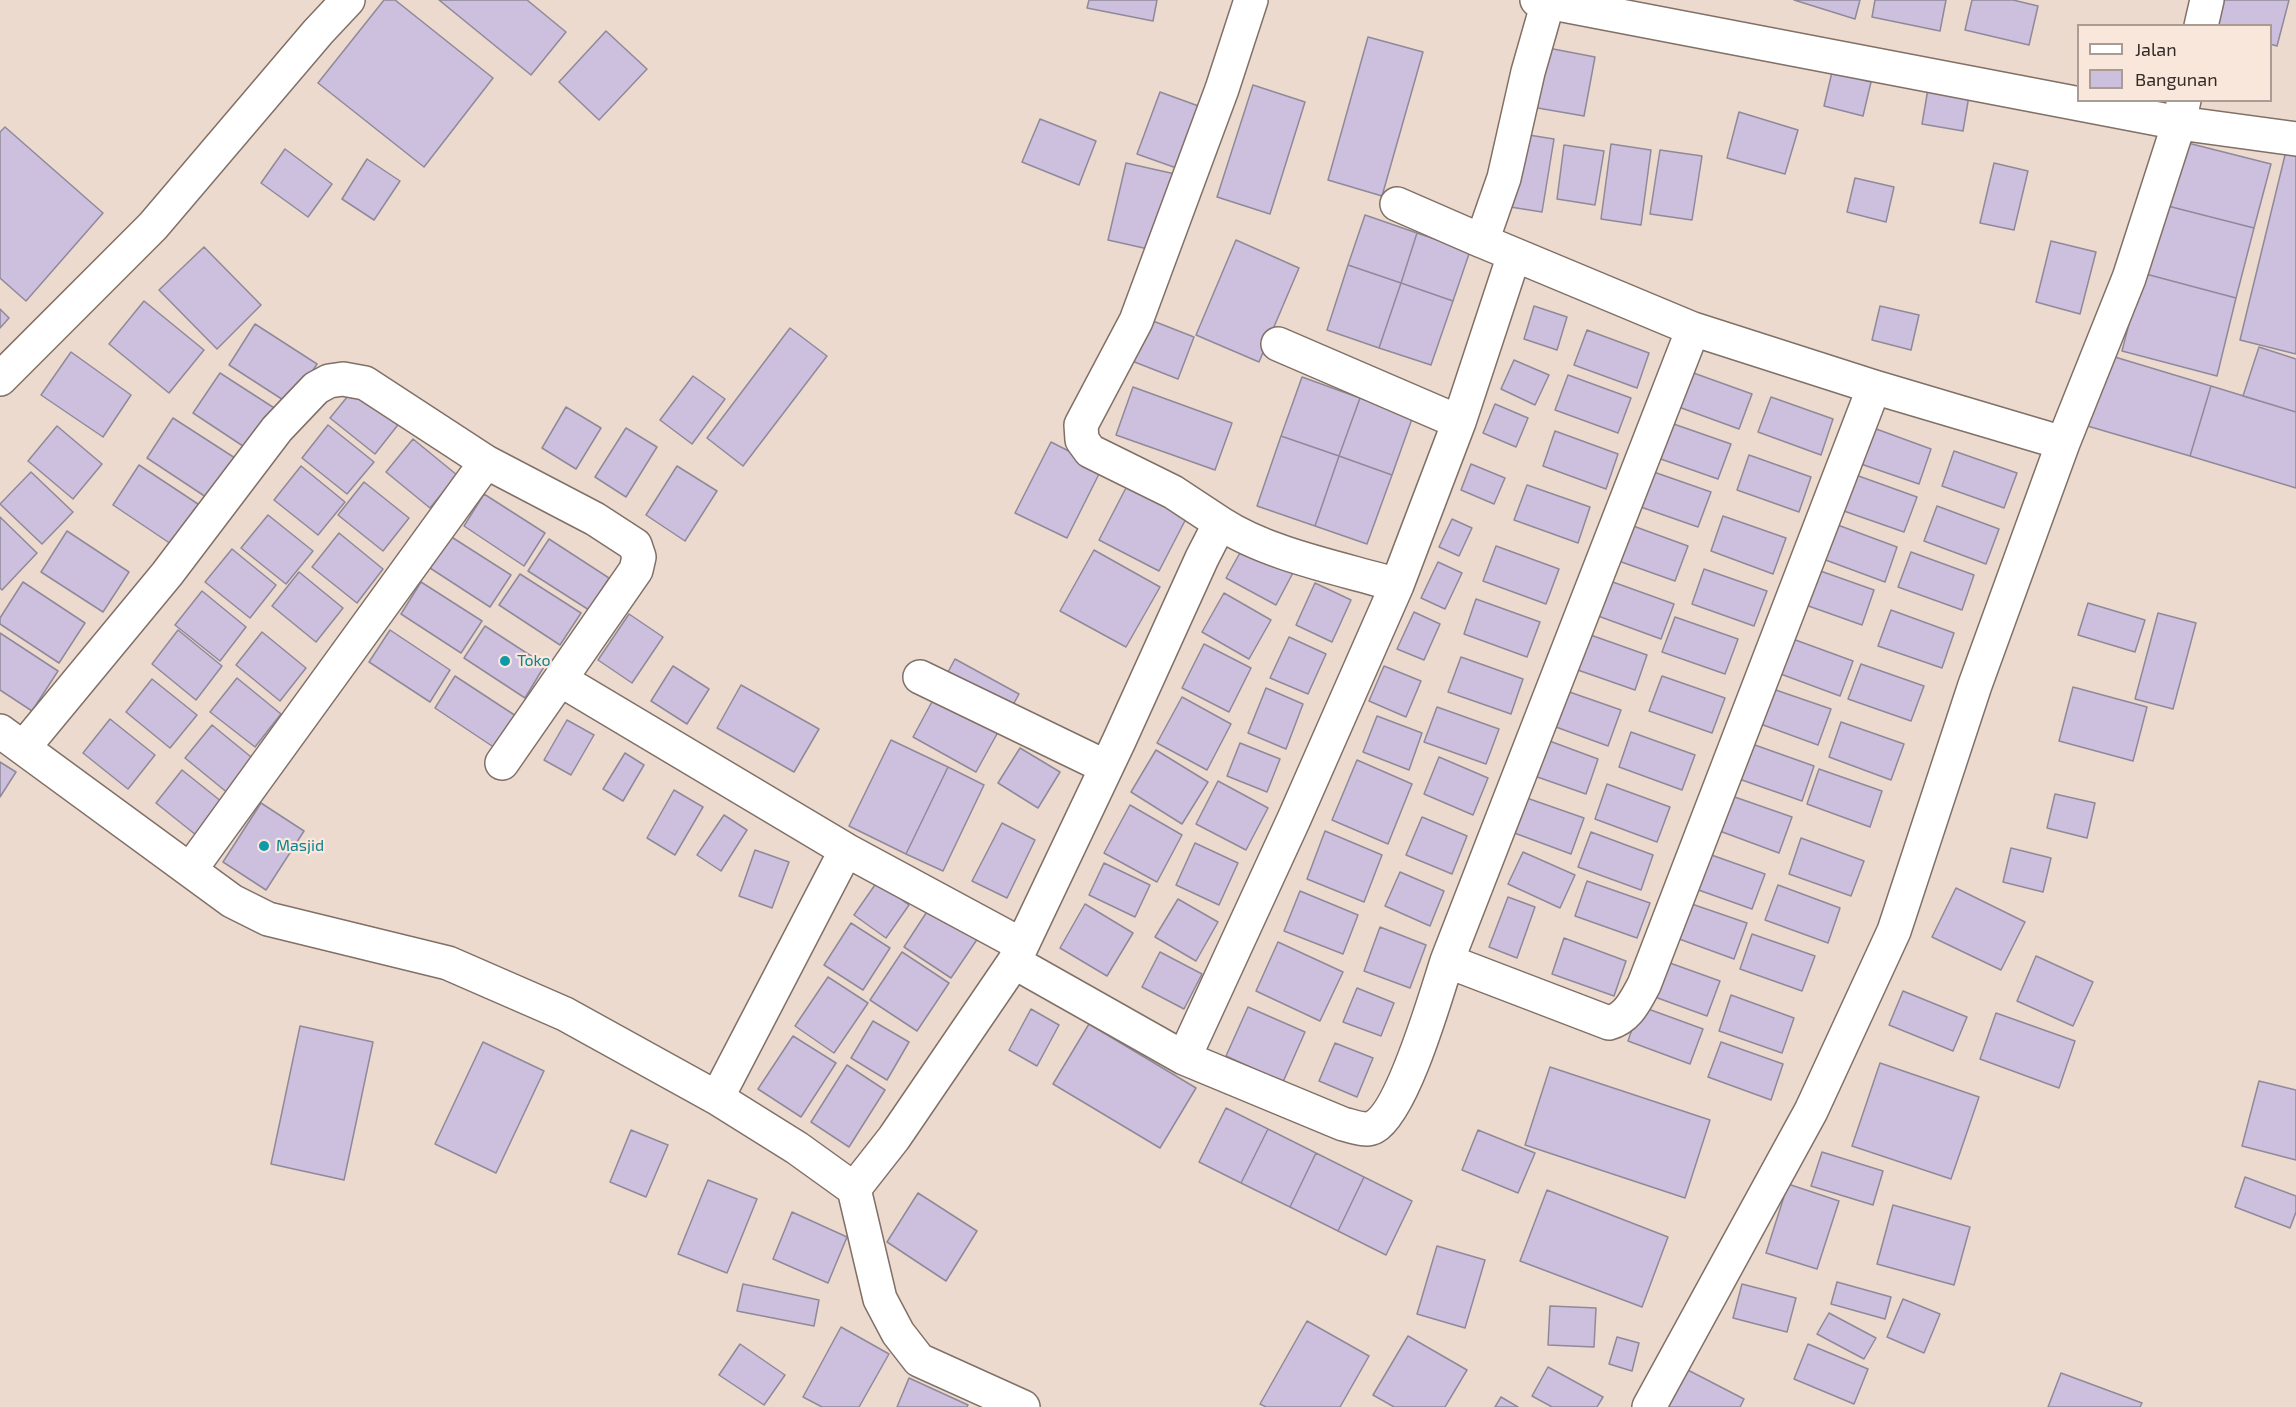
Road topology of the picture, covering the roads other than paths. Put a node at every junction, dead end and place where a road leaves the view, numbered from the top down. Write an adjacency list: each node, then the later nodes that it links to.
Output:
1 (348, 0): 15 (street)
2 (1251, 0): 20 (street)
3 (2207, 0): 5 (street)
4 (1542, 1): 6 (street); 11 (street)
5 (2201, 24)
6 (2077, 94)
7 (2124, 102): 8 (street)
8 (2182, 112): 9 (street); 18 (street)
9 (2296, 139)
10 (1397, 204): 11 (street)
11 (1482, 241): 12 (street)
12 (1514, 255): 13 (street); 17 (street)
13 (1693, 329): 16 (street); 30 (street)
14 (1278, 344): 17 (street)
15 (0, 379)
16 (1874, 387): 18 (street); 30 (street)
17 (1459, 422): 21 (street)
18 (2063, 443): 35 (street)
19 (486, 462): 23 (street); 24 (street); 28 (street)
20 (1220, 523): 21 (street); 26 (street)
21 (1396, 585): 31 (street)
22 (920, 677): 26 (street)
23 (561, 680): 25 (street); 27 (street)
24 (12, 739): 28 (street)
25 (502, 763)
26 (1106, 767): 29 (street)
27 (846, 850): 29 (street); 32 (street)
28 (190, 870): 32 (street)
29 (1018, 954): 31 (street); 33 (street)
30 (1447, 962): 31 (street)
31 (1184, 1059)
32 (717, 1098): 33 (street)
33 (854, 1189): 34 (street)
34 (1023, 1407)
35 (1649, 1407)

